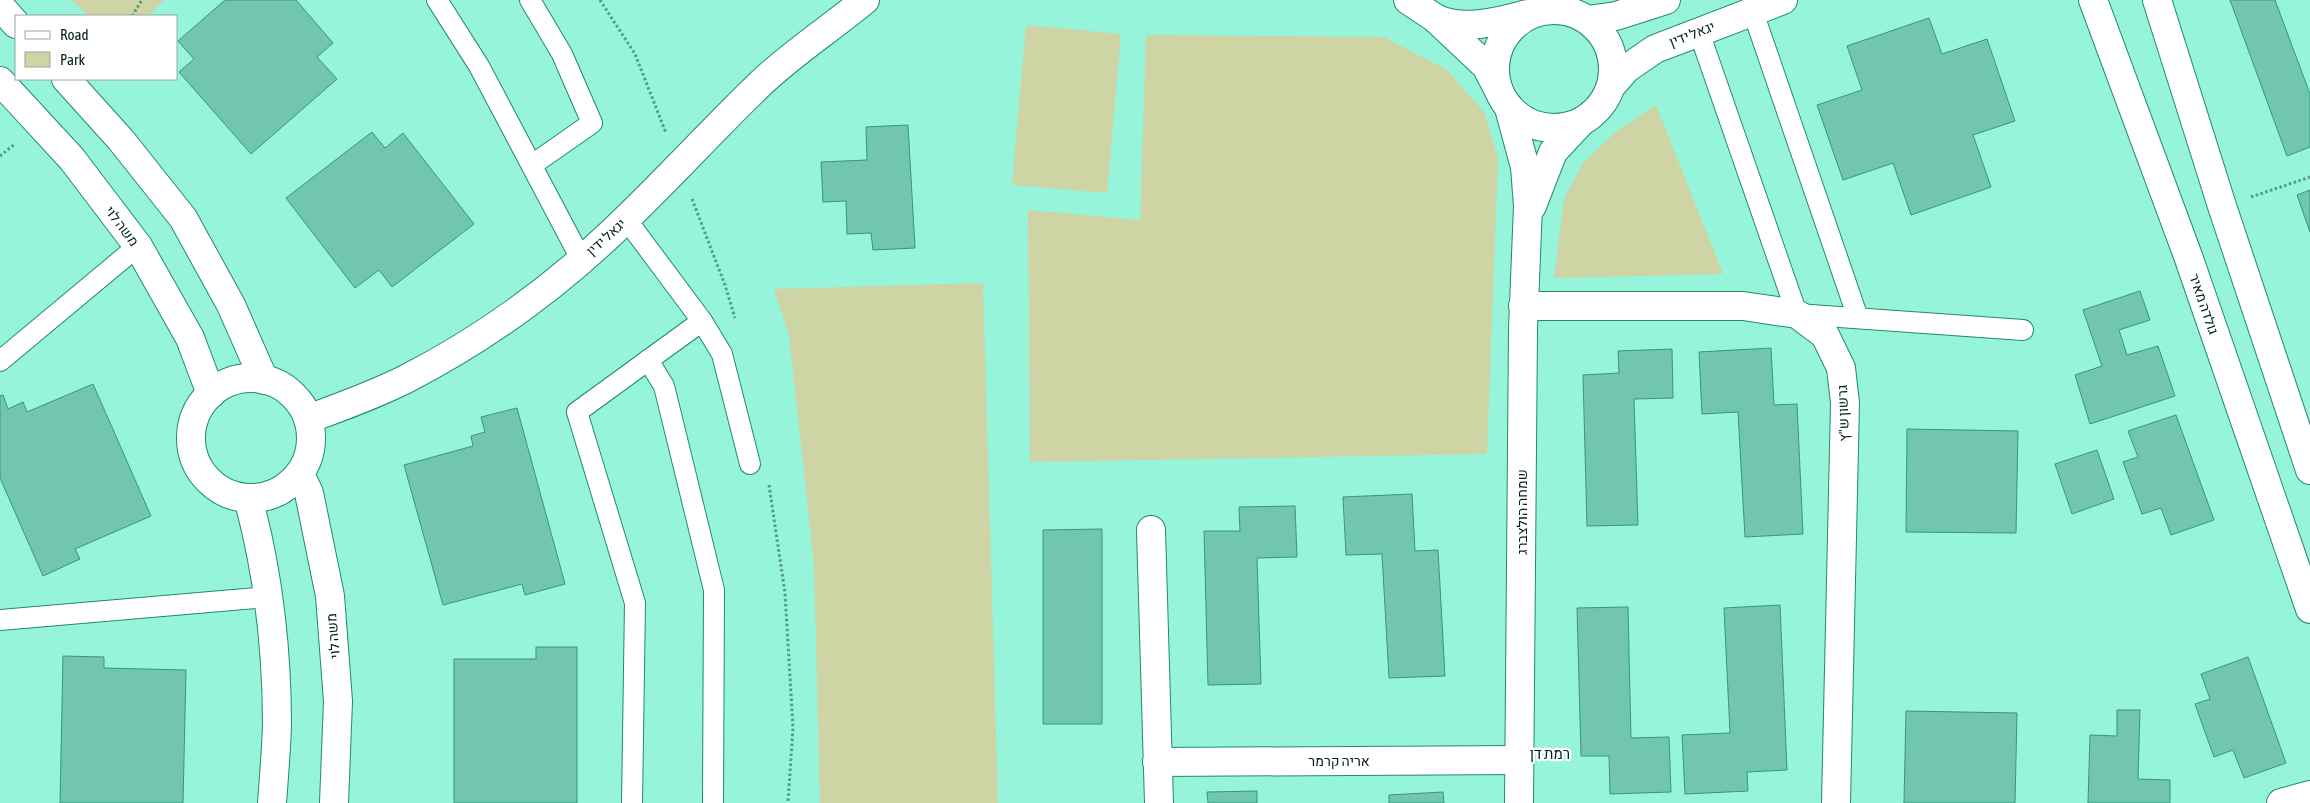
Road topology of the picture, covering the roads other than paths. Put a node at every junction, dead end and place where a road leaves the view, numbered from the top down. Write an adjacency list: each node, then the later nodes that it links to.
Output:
1 (437, 0): 21 (lane)
2 (530, 0): 21 (lane)
3 (865, 0): 22 (street, יגאל ידין)
4 (1408, 0): 12 (street)
5 (1666, 0): 13 (street)
6 (1783, 0): 10 (street, יגאל ידין)
7 (2094, 0): 42 (street, גולדה מאיר)
8 (2156, 0): 37 (street)
9 (0, 6): 14 (street)
10 (1752, 12): 15 (street, יגאל ידין); 28 (lane)
11 (1533, 13): 12 (street); 13 (street); 19 (street)
12 (1435, 18): 19 (street)
13 (1588, 20): 18 (street)
14 (15, 23)
15 (1699, 32): 18 (street, יגאל ידין); 27 (lane)
16 (0, 80): 24 (street, משה לוי)
17 (67, 80): 33 (street)
18 (1612, 85): 20 (street)
19 (1504, 99): 20 (street); 23 (street, שמחה הולצברג)
20 (1581, 122): 23 (street, שמחה הולצברג)
21 (532, 164): 25 (lane)
22 (626, 219): 25 (street, יגאל ידין); 29 (lane)
23 (1527, 222): 26 (street, שמחה הולצברג)
24 (138, 246): 32 (lane); 34 (street, משה לוי)
25 (581, 259): 35 (street, יגאל ידין)
26 (1523, 306): 27 (street, גרשון ש"ץ); 44 (street, שמחה הולצברג)
27 (1797, 314): 28 (lane); 53 (street, גרשון ש"ץ)
28 (1858, 318): 30 (lane)
29 (702, 321): 31 (lane); 36 (lane)
30 (2023, 330)
31 (648, 360): 49 (lane); 50 (lane)
32 (0, 361)
33 (264, 380): 34 (street); 35 (street)
34 (211, 394): 39 (street)
35 (308, 419): 38 (street)
36 (750, 464)
37 (2310, 470)
38 (300, 474): 39 (street); 48 (street, משה לוי)
39 (248, 498): 41 (street)
40 (1150, 530): 45 (street)
41 (267, 597): 43 (lane); 47 (street)
42 (2310, 609)
43 (0, 620)
44 (1520, 760): 45 (street, אריה קרמר); 52 (street, שמחה הולצברג)
45 (1157, 762): 51 (street)
46 (2310, 794): 54 (street)
47 (272, 803)
48 (334, 803)
49 (632, 803)
50 (713, 803)
51 (1159, 803)
52 (1519, 803)
53 (1836, 803)
54 (2281, 803)

